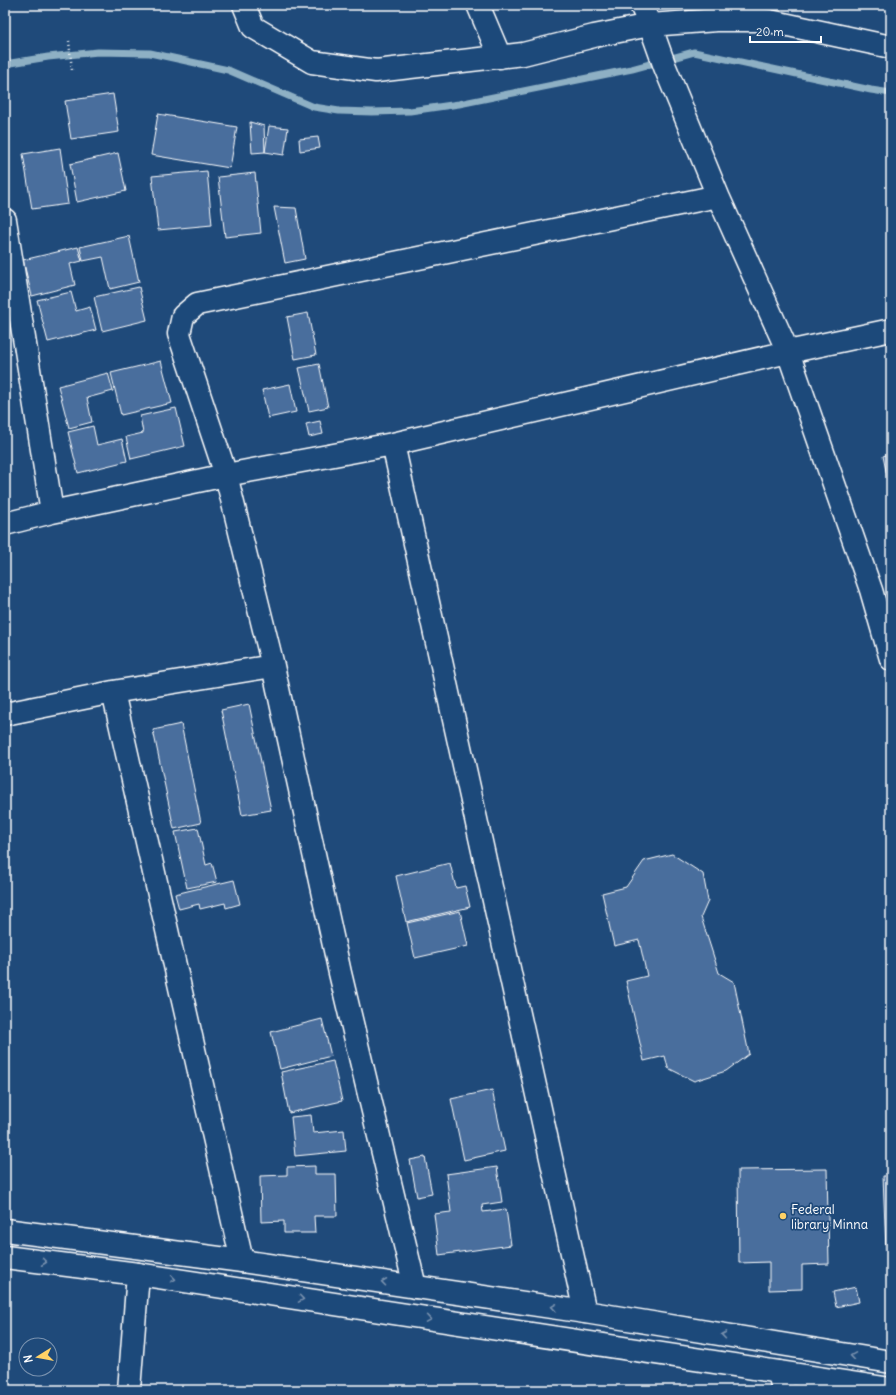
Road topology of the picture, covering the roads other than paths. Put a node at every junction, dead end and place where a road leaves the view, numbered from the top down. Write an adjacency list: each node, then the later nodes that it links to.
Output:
1 (244, 5): 6 (street)
2 (478, 5): 6 (street)
3 (641, 5): 4 (street)
4 (651, 28): 5 (street); 6 (street); 7 (street)
5 (891, 47)
6 (500, 57)
7 (718, 196): 10 (street); 12 (street)
8 (5, 220): 13 (street)
9 (891, 330): 10 (street)
10 (788, 352): 11 (street); 15 (street)
11 (393, 444): 12 (street); 24 (street)
12 (226, 476): 13 (street); 16 (street)
13 (52, 512): 14 (street)
14 (5, 524)
15 (891, 659)
16 (273, 666): 17 (street); 23 (street)
17 (113, 692): 18 (street); 21 (street)
18 (5, 714)
19 (5, 1230): 21 (street)
20 (5, 1257): 22 (street, one-way to 22)
21 (242, 1262): 23 (street, one-way to 21)
22 (138, 1274): 26 (street, one-way to 26); 29 (street)
23 (415, 1287): 24 (street, one-way to 23)
24 (585, 1312): 25 (street, one-way to 24)
25 (891, 1362)
26 (781, 1381): 27 (street)
27 (864, 1387): 28 (street)
28 (891, 1389)
29 (129, 1390)

